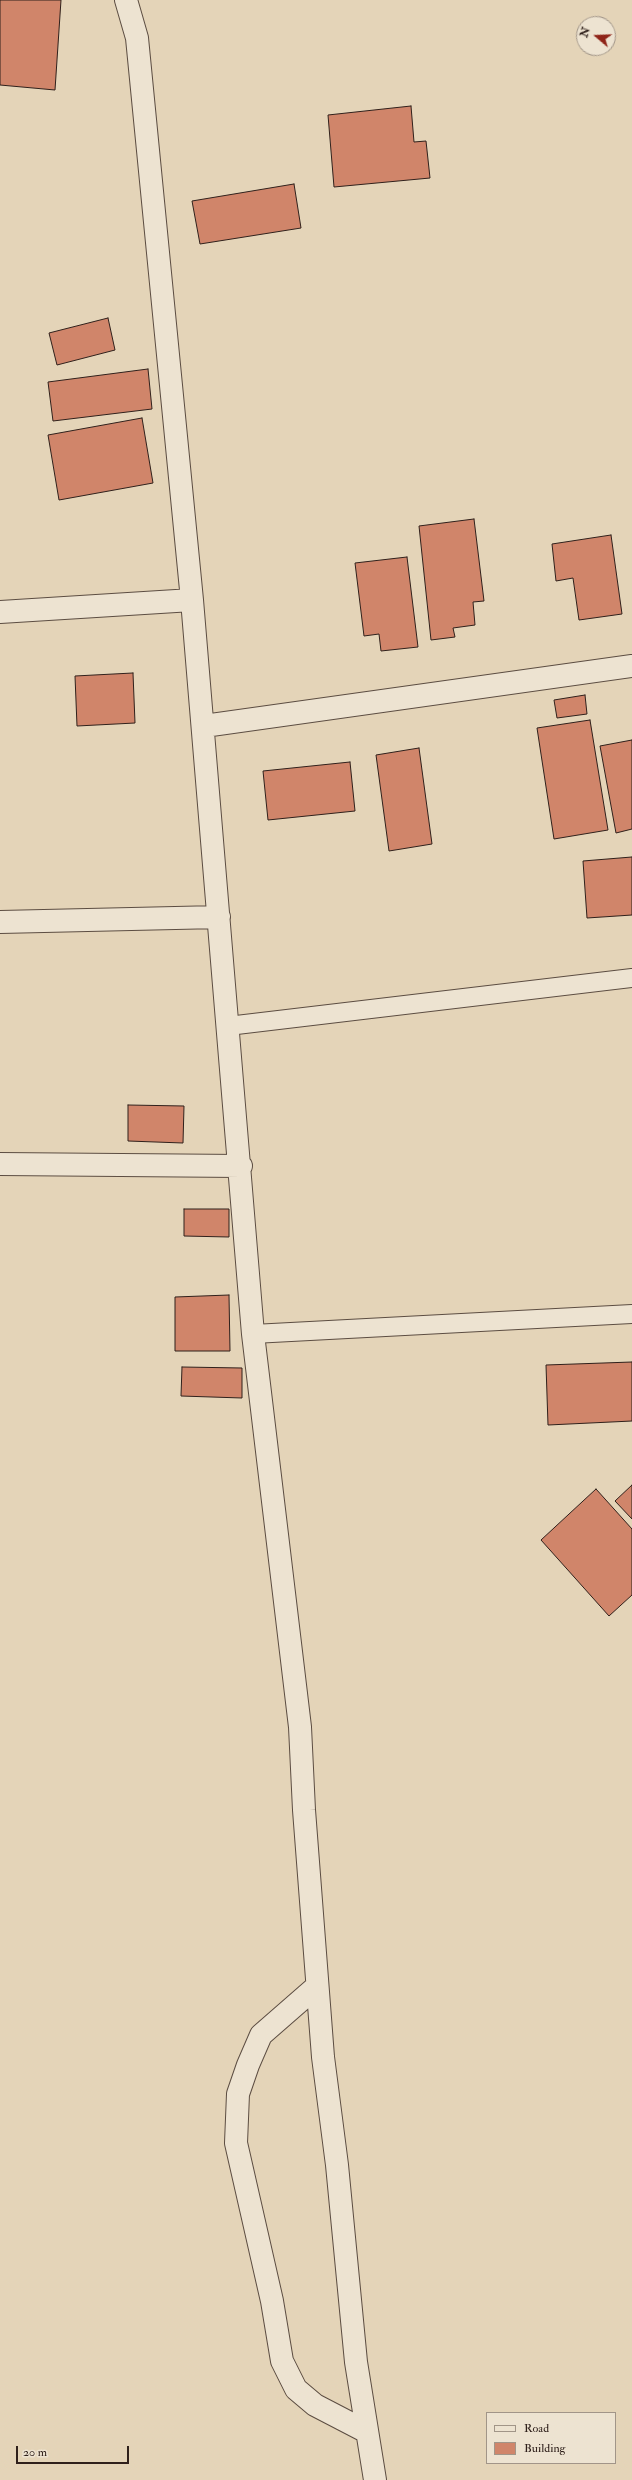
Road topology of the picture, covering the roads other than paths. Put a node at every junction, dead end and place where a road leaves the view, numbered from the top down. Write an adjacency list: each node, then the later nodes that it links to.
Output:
1 (126, 0): 2 (street)
2 (192, 600): 3 (street); 5 (street)
3 (0, 612)
4 (632, 666): 5 (street)
5 (204, 726): 6 (street)
6 (219, 917): 7 (street); 9 (street)
7 (0, 922)
8 (632, 978): 9 (lane)
9 (228, 1026): 11 (street)
10 (0, 1164): 11 (street)
11 (241, 1166): 13 (street)
12 (632, 1314): 13 (lane)
13 (253, 1334): 14 (street)
14 (316, 1987): 15 (street); 15 (street)
15 (367, 2432): 16 (street)
16 (374, 2480)

